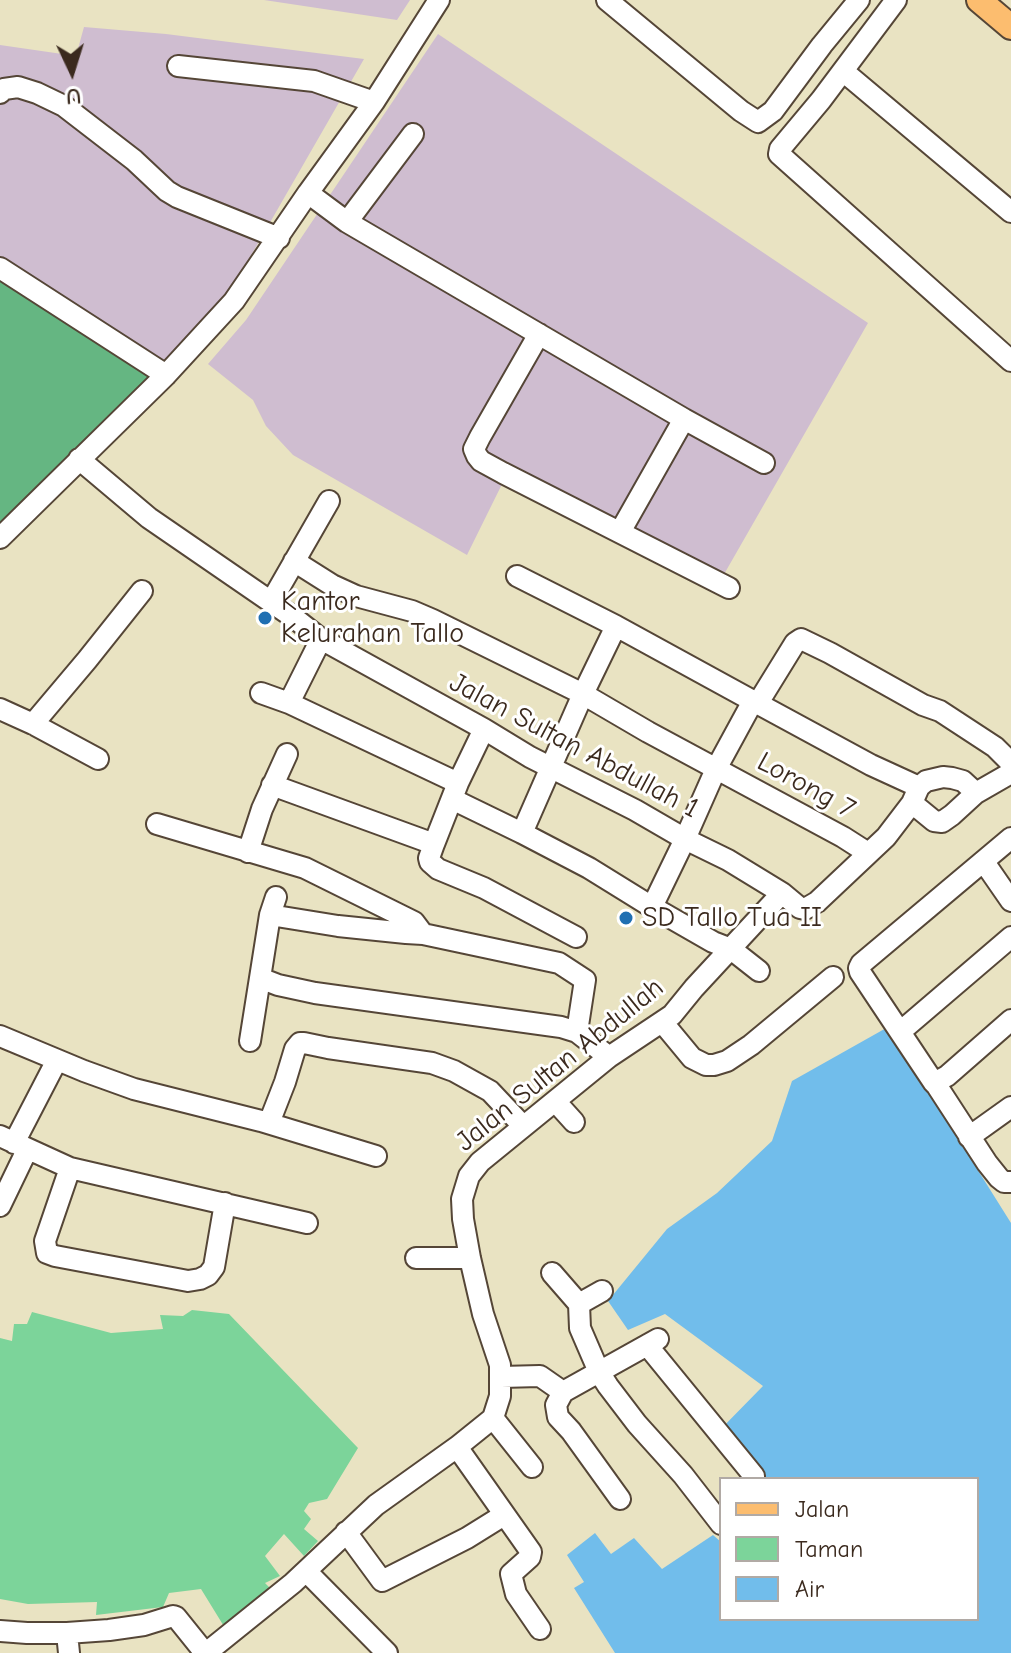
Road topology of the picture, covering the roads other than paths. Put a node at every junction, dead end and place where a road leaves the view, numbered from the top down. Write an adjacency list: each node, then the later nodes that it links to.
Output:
1 (439, 0): 10 (street)
2 (607, 0): 3 (street)
3 (859, 0)
4 (896, 0): 8 (street)
5 (979, 0): 6 (main road)
6 (1011, 27)
7 (178, 66): 10 (street)
8 (843, 71): 13 (street); 18 (street)
9 (0, 93): 15 (street)
10 (374, 102): 12 (street)
11 (413, 134): 14 (street)
12 (308, 193): 14 (street); 15 (street)
13 (1011, 212)
14 (347, 222): 17 (street)
15 (279, 238): 19 (street)
16 (0, 268): 19 (street)
17 (539, 334): 20 (street); 24 (street)
18 (1011, 361)
19 (166, 375): 21 (street)
20 (684, 419): 22 (street); 24 (street)
21 (79, 459): 25 (street); 30 (street, Jalan Sultan Abdullah 1)
22 (764, 463)
23 (329, 501): 26 (street)
24 (620, 532): 28 (street)
25 (0, 538)
26 (294, 561): 30 (street); 34 (street, Lorong 7)
27 (517, 576): 31 (street)
28 (729, 588)
29 (142, 591): 38 (street)
30 (271, 602): 32 (street, Jalan Sultan Abdullah 1)
31 (616, 626): 34 (street); 35 (street)
32 (321, 639): 36 (street); 39 (street, Jalan Sultan Abdullah 1)
33 (261, 693): 36 (street)
34 (583, 694): 43 (street); 44 (street, Lorong 7)
35 (755, 702): 42 (street); 44 (street); 49 (street)
36 (289, 703): 48 (street)
37 (0, 709): 38 (street)
38 (33, 724): 41 (street)
39 (484, 729): 43 (street, Jalan Sultan Abdullah 1); 48 (street)
40 (287, 754): 46 (street)
41 (98, 759)
42 (1011, 763)
43 (551, 768): 51 (street); 53 (street, Jalan Sultan Abdullah 1)
44 (716, 769): 53 (street); 56 (street, Lorong 7)
45 (1011, 773): 47 (street)
46 (272, 785): 54 (street); 55 (street)
47 (982, 790): 49 (street); 49 (street)
48 (455, 791): 51 (street); 54 (street)
49 (916, 795): 56 (street, Jalan Sultan Abdullah 1)
50 (157, 824): 55 (street)
51 (522, 833): 60 (street)
52 (1011, 838): 57 (street)
53 (685, 839): 58 (street, Jalan Sultan Abdullah 1); 60 (street)
54 (434, 844): 62 (street)
55 (248, 852): 61 (street)
56 (868, 853): 58 (street, Jalan Sultan Abdullah 1)
57 (984, 862): 59 (street); 71 (street)
58 (782, 893): 64 (street, Jalan Sultan Abdullah)
59 (1011, 901)
60 (652, 907): 64 (street)
61 (423, 934): 67 (street); 70 (street)
62 (576, 937)
63 (1008, 945): 71 (street)
64 (731, 949): 65 (street); 69 (street, Jalan Sultan Abdullah)
65 (759, 971)
66 (833, 977): 69 (street)
67 (260, 978): 70 (street); 73 (street)
68 (1011, 1020): 76 (street)
69 (663, 1023): 74 (street, Jalan Sultan Abdullah)
70 (577, 1032): 74 (street)
71 (900, 1032): 76 (street)
72 (0, 1036): 75 (street)
73 (250, 1041)
74 (609, 1057): 77 (street, Jalan Sultan Abdullah)
75 (57, 1060): 80 (street); 83 (street)
76 (935, 1083): 82 (street)
77 (555, 1101): 79 (street); 81 (street, Jalan Sultan Abdullah)
78 (1011, 1107): 82 (street)
79 (574, 1122)
80 (269, 1123): 81 (street); 84 (street)
81 (523, 1126): 91 (street, Jalan Sultan Abdullah)
82 (969, 1137): 86 (street)
83 (14, 1143): 85 (street); 88 (street)
84 (376, 1156)
85 (70, 1168): 87 (street); 87 (street)
86 (1011, 1182)
87 (225, 1203): 89 (street)
88 (0, 1206)
89 (307, 1223)
90 (416, 1258): 91 (street)
91 (470, 1258): 96 (street, Jalan Sultan Abdullah)
92 (552, 1273): 94 (street)
93 (602, 1291): 94 (street)
94 (579, 1304): 95 (street)
95 (599, 1372): 97 (street); 101 (street); 104 (street)
96 (501, 1377): 97 (street); 98 (street, Jalan Sultan Abdullah)
97 (563, 1392): 102 (street)
98 (493, 1418): 99 (street); 100 (street)
99 (457, 1447): 103 (street); 105 (street)
100 (532, 1467)
101 (754, 1476)
102 (620, 1499)
103 (504, 1515): 105 (street); 107 (street)
104 (719, 1521)
105 (346, 1532): 106 (street)
106 (306, 1571): 110 (street); 111 (street)
107 (540, 1629)
108 (0, 1631): 109 (street)
109 (68, 1643): 110 (street)
110 (205, 1653)
111 (387, 1653)

